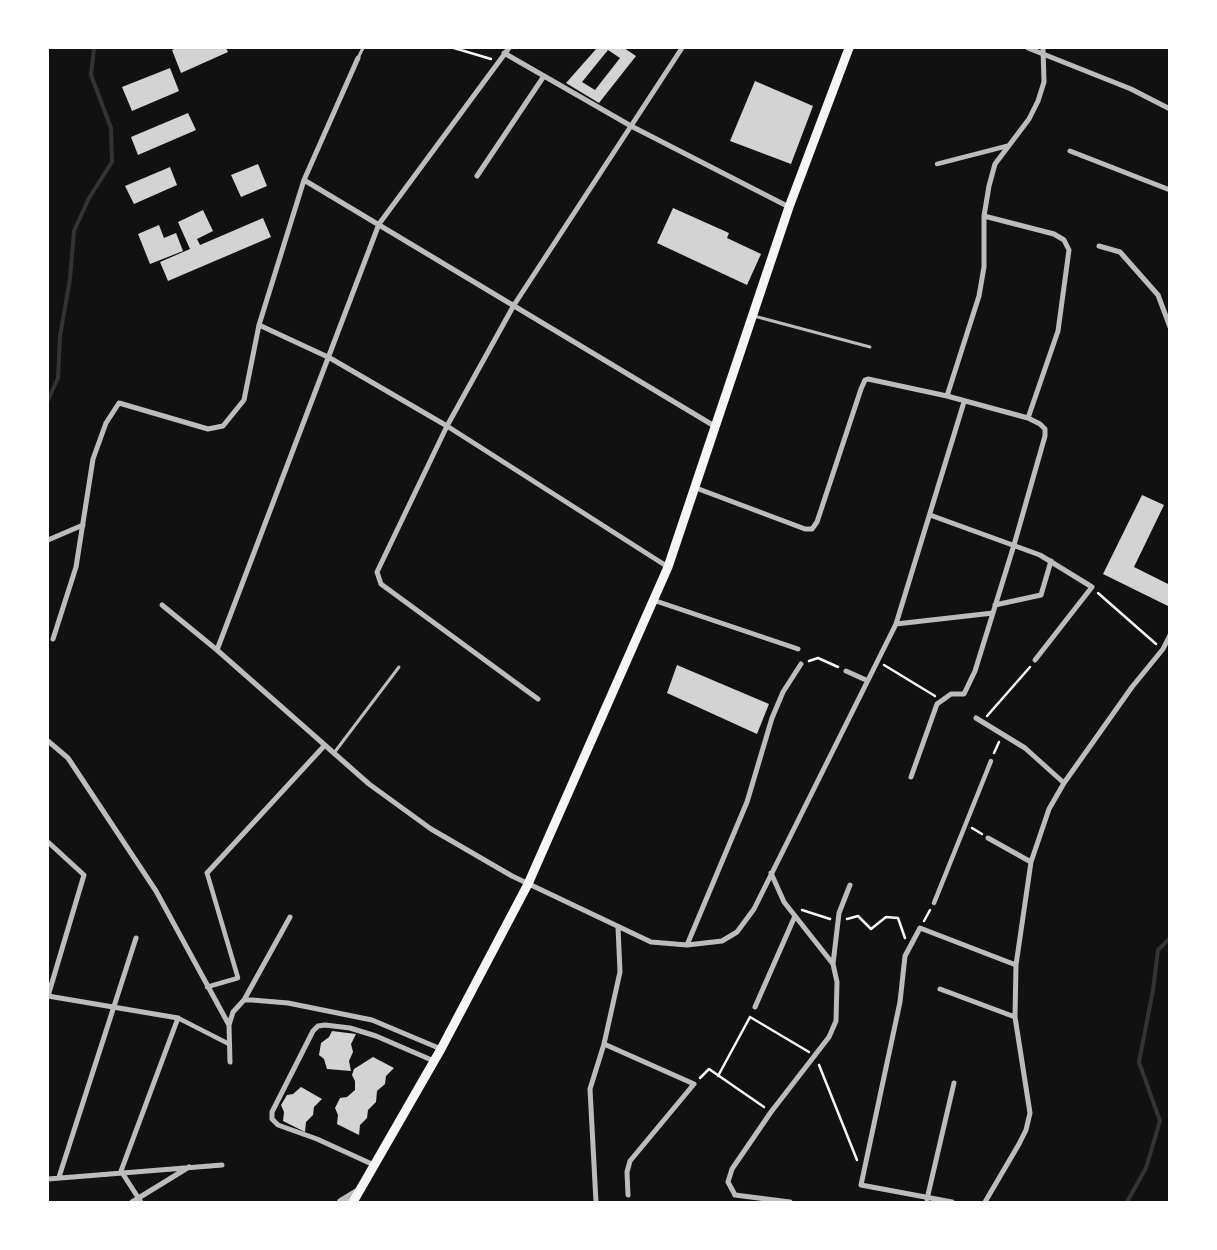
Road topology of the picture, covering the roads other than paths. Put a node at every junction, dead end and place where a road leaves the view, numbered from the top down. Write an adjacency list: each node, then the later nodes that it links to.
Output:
1 (363, 48): 8 (lane)
2 (509, 48): 7 (street)
3 (682, 48): 11 (street)
4 (849, 48): 18 (main road)
5 (1028, 48): 6 (street)
6 (1043, 50): 10 (street); 12 (street)
7 (504, 54): 9 (street); 20 (street)
8 (358, 58): 16 (street)
9 (544, 76): 11 (street); 15 (street)
10 (1170, 108)
11 (631, 126): 18 (street); 22 (street)
12 (1007, 146): 14 (street); 19 (street)
13 (1070, 151): 17 (street)
14 (937, 164)
15 (477, 176)
16 (304, 180): 20 (street); 24 (street)
17 (1170, 190)
18 (790, 208): 23 (main road)
19 (984, 216): 28 (street); 30 (street)
20 (380, 224): 22 (street); 27 (street)
21 (1099, 246): 25 (street)
22 (514, 305): 31 (street); 32 (street)
23 (754, 316): 26 (lane); 32 (main road)
24 (259, 325): 27 (street); 35 (street)
25 (1170, 326)
26 (870, 347)
27 (330, 358): 31 (street); 48 (street)
28 (947, 396): 29 (street); 33 (street)
29 (964, 402): 30 (street); 34 (street)
30 (1028, 418): 37 (street)
31 (447, 426): 39 (street); 54 (street)
32 (716, 427): 33 (main road)
33 (696, 488): 39 (main road)
34 (930, 515): 37 (street); 44 (street)
35 (83, 525): 36 (street); 46 (street)
36 (48, 540)
37 (1014, 545): 38 (street); 42 (street)
38 (1051, 561): 42 (street); 49 (street)
39 (668, 567): 40 (main road)
40 (653, 600): 47 (street); 67 (main road)
41 (162, 605): 48 (street)
42 (995, 606): 43 (street)
43 (993, 614): 44 (street); 60 (street)
44 (896, 624): 53 (street)
45 (1170, 635): 61 (street)
46 (53, 639)
47 (798, 649)
48 (217, 650): 57 (street)
49 (1036, 660)
50 (801, 664): 74 (street)
51 (399, 667): 58 (lane)
52 (846, 671): 53 (street)
53 (866, 680): 65 (street)
54 (538, 699)
55 (976, 718): 61 (street)
56 (48, 741): 77 (street)
57 (325, 745): 58 (street); 66 (street)
58 (334, 753): 67 (street)
59 (991, 762): 69 (street)
60 (911, 777)
61 (1064, 783): 64 (street)
62 (988, 838): 64 (street)
63 (48, 842): 79 (street)
64 (1031, 862): 76 (street)
65 (771, 872): 70 (street); 74 (street)
66 (207, 873): 77 (street)
67 (528, 884): 72 (street); 88 (main road)
68 (850, 885): 75 (street)
69 (934, 903)
70 (795, 916): 75 (street); 81 (street)
71 (290, 917): 80 (street)
72 (618, 927): 74 (street); 87 (street)
73 (136, 938): 82 (street)
74 (687, 945)
75 (833, 964): 100 (street)
76 (1016, 965): 84 (street); 101 (street)
77 (207, 987): 85 (street)
78 (940, 989): 84 (street)
79 (48, 996): 82 (street)
80 (244, 1000): 85 (street); 88 (street)
81 (755, 1007)
82 (113, 1008): 83 (street); 96 (street)
83 (178, 1018): 86 (street); 95 (street)
84 (1015, 1018): 110 (street)
85 (229, 1025): 86 (street)
86 (229, 1044): 90 (street)
87 (604, 1044): 99 (street); 106 (street)
88 (441, 1049): 89 (main road)
89 (434, 1061): 93 (main road); 93 (street)
90 (230, 1062)
91 (954, 1083): 101 (street)
92 (222, 1165): 94 (street)
93 (374, 1165): 98 (main road)
94 (190, 1167): 95 (street); 102 (street)
95 (122, 1171): 96 (street); 102 (street)
96 (59, 1177): 97 (street)
97 (48, 1179)
98 (360, 1190): 104 (street); 105 (main road)
99 (628, 1195)
100 (734, 1195): 107 (street); 108 (street)
101 (927, 1199): 109 (street)
102 (140, 1201): 103 (street)
103 (132, 1202)
104 (341, 1202)
105 (354, 1202)
106 (596, 1202)
107 (734, 1202)
108 (790, 1202)
109 (949, 1202)
110 (985, 1202)

